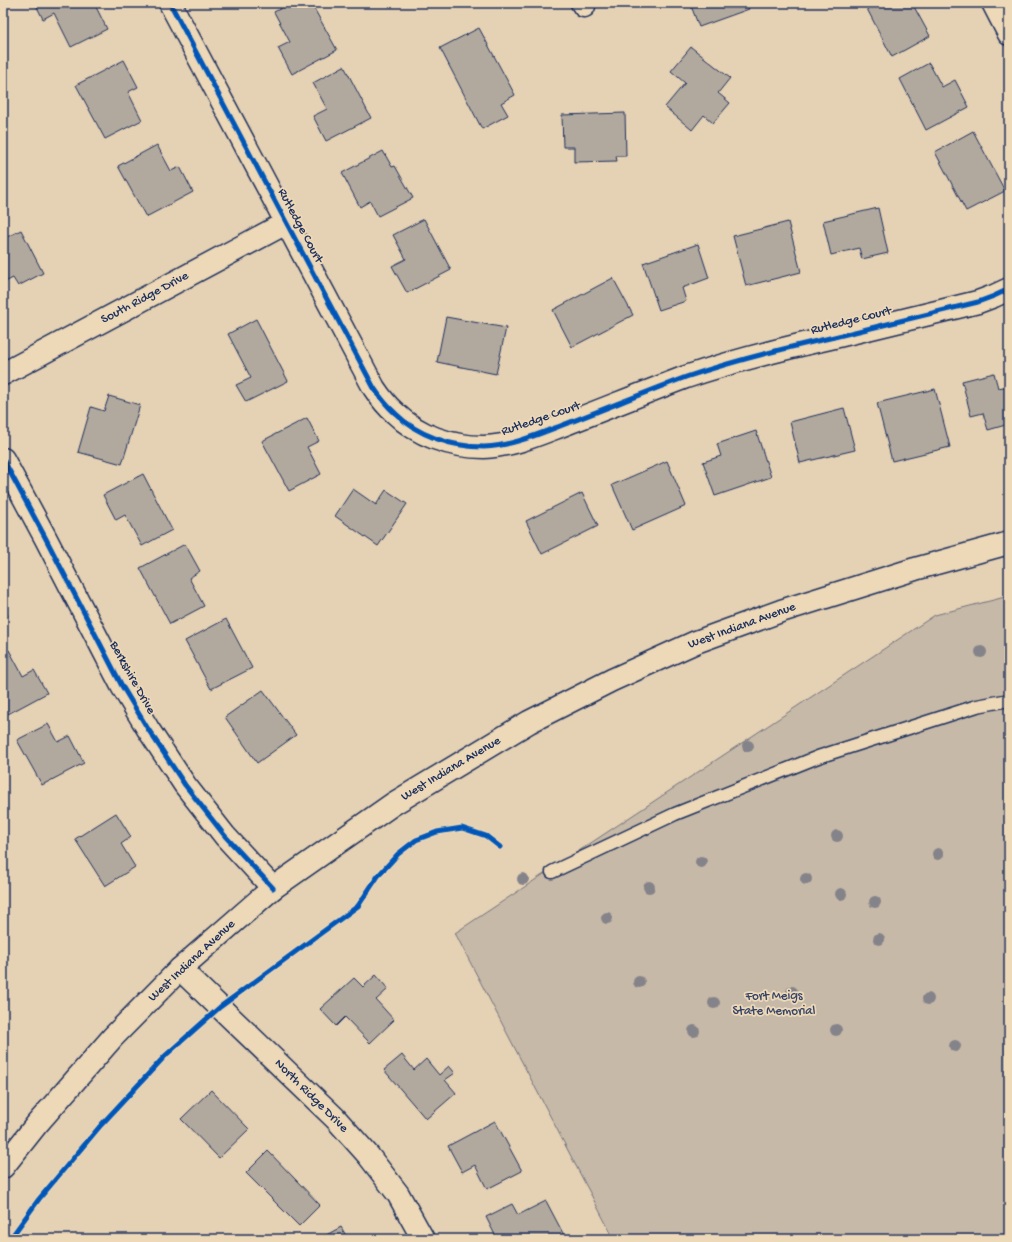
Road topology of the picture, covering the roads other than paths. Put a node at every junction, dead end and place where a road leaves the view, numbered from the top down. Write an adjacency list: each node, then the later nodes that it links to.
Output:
1 (170, 3): 4 (street, Rutledge Court)
2 (993, 3): 3 (street)
3 (1009, 34)
4 (286, 222): 5 (street, Rutledge Court); 6 (street, South Ridge Drive)
5 (1009, 289)
6 (3, 374)
7 (3, 459): 11 (street, Berkshire Drive)
8 (1009, 543): 11 (street, West Indiana Avenue)
9 (1009, 700): 10 (lane)
10 (552, 872)
11 (274, 888): 12 (street, West Indiana Avenue)
12 (180, 969): 13 (street, West Indiana Avenue); 14 (street, North Ridge Drive)
13 (3, 1167)
14 (423, 1239)

